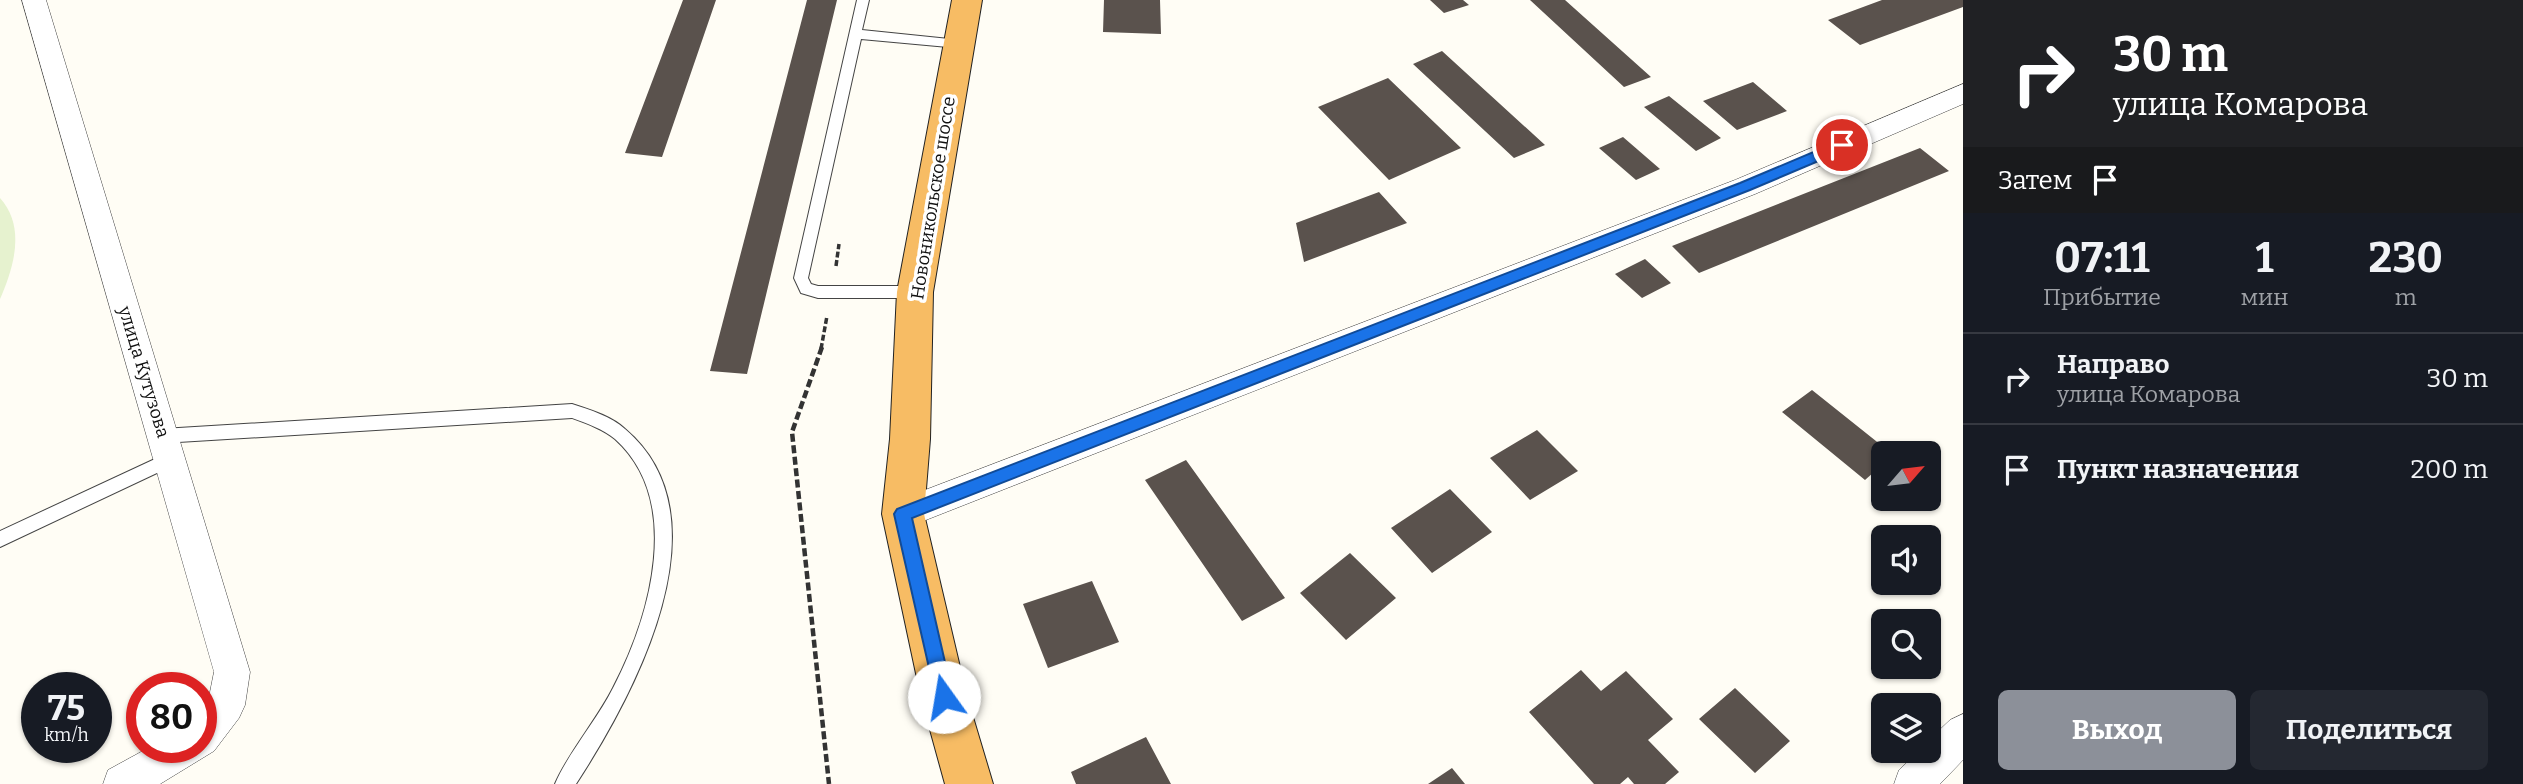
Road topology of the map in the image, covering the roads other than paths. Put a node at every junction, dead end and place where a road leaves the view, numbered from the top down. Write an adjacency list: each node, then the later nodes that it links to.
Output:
1 (34, 0): 8 (street, улица Кутузова)
2 (863, 0): 4 (lane)
3 (967, 0): 5 (highway, Новоникольское шоссе)
4 (856, 34): 5 (lane); 7 (lane)
5 (959, 44): 7 (highway, Новоникольское шоссе)
6 (1963, 93): 9 (street)
7 (915, 292): 9 (highway, Новоникольское шоссе)
8 (166, 447): 10 (lane); 11 (street, улица Кутузова); 15 (lane)
9 (903, 514): 16 (highway, Новоникольское шоссе)
10 (0, 539)
11 (217, 717)
12 (1963, 733): 17 (street)
13 (159, 763): 14 (street)
14 (122, 784)
15 (565, 784)
16 (969, 784)
17 (1913, 784)

